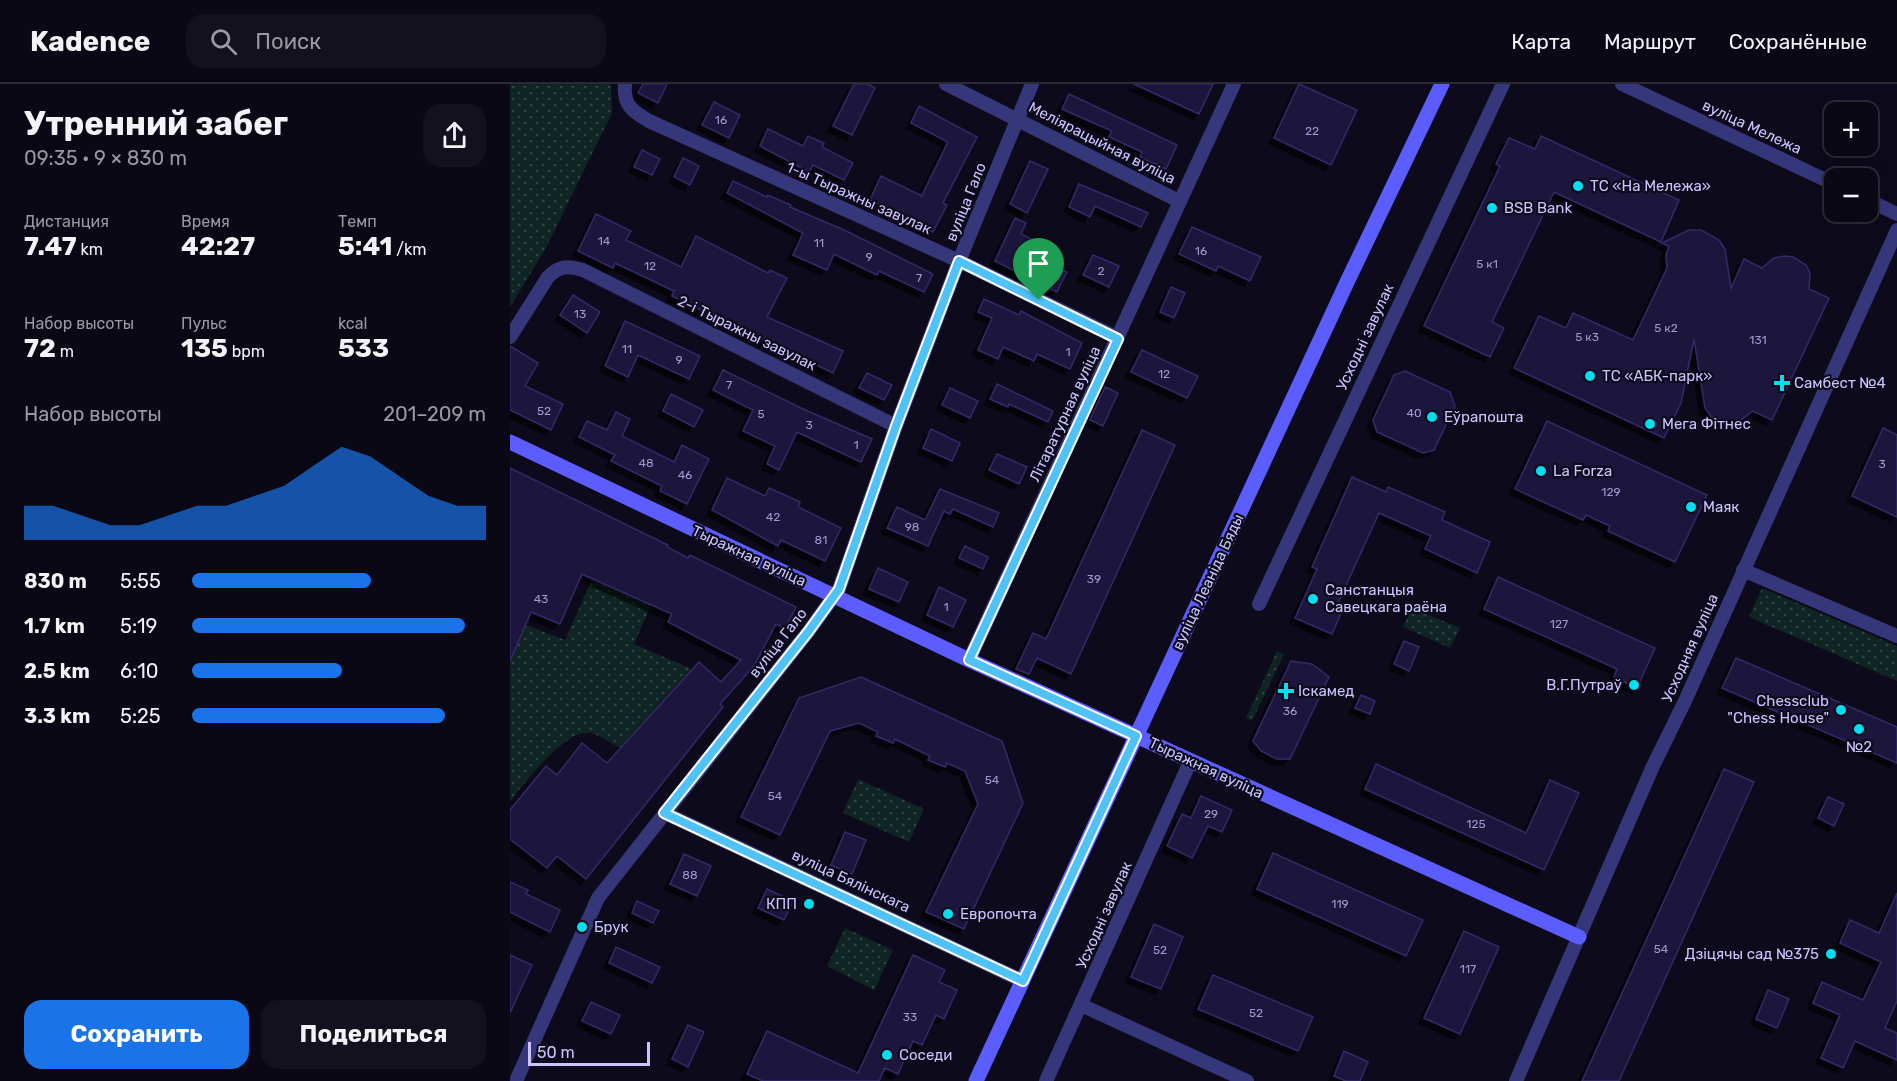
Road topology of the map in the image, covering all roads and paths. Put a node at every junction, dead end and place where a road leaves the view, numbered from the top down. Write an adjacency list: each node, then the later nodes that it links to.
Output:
1 (625, 84): 14 (street, 1-ы Тыражны завулак)
2 (946, 84): 8 (street, Меліярацыйная вуліца)
3 (1032, 84): 8 (street, вуліца Гало)
4 (1234, 84): 10 (street, Літаратурная вуліца)
5 (1442, 84): 24 (street, вуліца Леаніда Бяды)
6 (1503, 84): 21 (street, Усходні завулак)
7 (1622, 84): 9 (street, вуліца Мележа)
8 (1018, 119): 10 (street, Меліярацыйная вуліца); 14 (street, вуліца Гало)
9 (1824, 179)
10 (1179, 201): 16 (street, Літаратурная вуліца)
11 (1878, 205): 12 (street)
12 (1897, 214)
13 (1897, 230): 19 (street, Усходняя вуліца)
14 (959, 261): 16 (street, 1-ы Тыражны завулак); 17 (street, вуліца Гало)
15 (510, 337): 17 (street, 2-і Тыражны завулак)
16 (1118, 339): 23 (street, Літаратурная вуліца)
17 (896, 426): 20 (street, вуліца Гало)
18 (510, 442): 20 (street, Тыражная вуліца)
19 (1743, 570): 22 (street); 27 (street, Усходняя вуліца)
20 (835, 596): 23 (street, Тыражная вуліца); 26 (street, вуліца Гало)
21 (1258, 604)
22 (1897, 636)
23 (969, 660): 24 (street, Тыражная вуліца)
24 (1136, 736): 25 (street, Тыражная вуліца); 28 (street, вуліца Леаніда Бяды)
25 (1190, 762): 27 (street, Тыражная вуліца); 29 (street, Усходні завулак)
26 (664, 813): 28 (street, вуліца Бялінскага); 30 (street, вуліца Гало)
27 (1579, 937): 34 (street, Усходняя вуліца)
28 (1023, 981): 31 (street, вуліца Леаніда Бяды)
29 (1081, 1005): 32 (street, Усходні завулак); 33 (street)
30 (516, 1081)
31 (976, 1081)
32 (1046, 1081)
33 (1247, 1081)
34 (1516, 1081)

